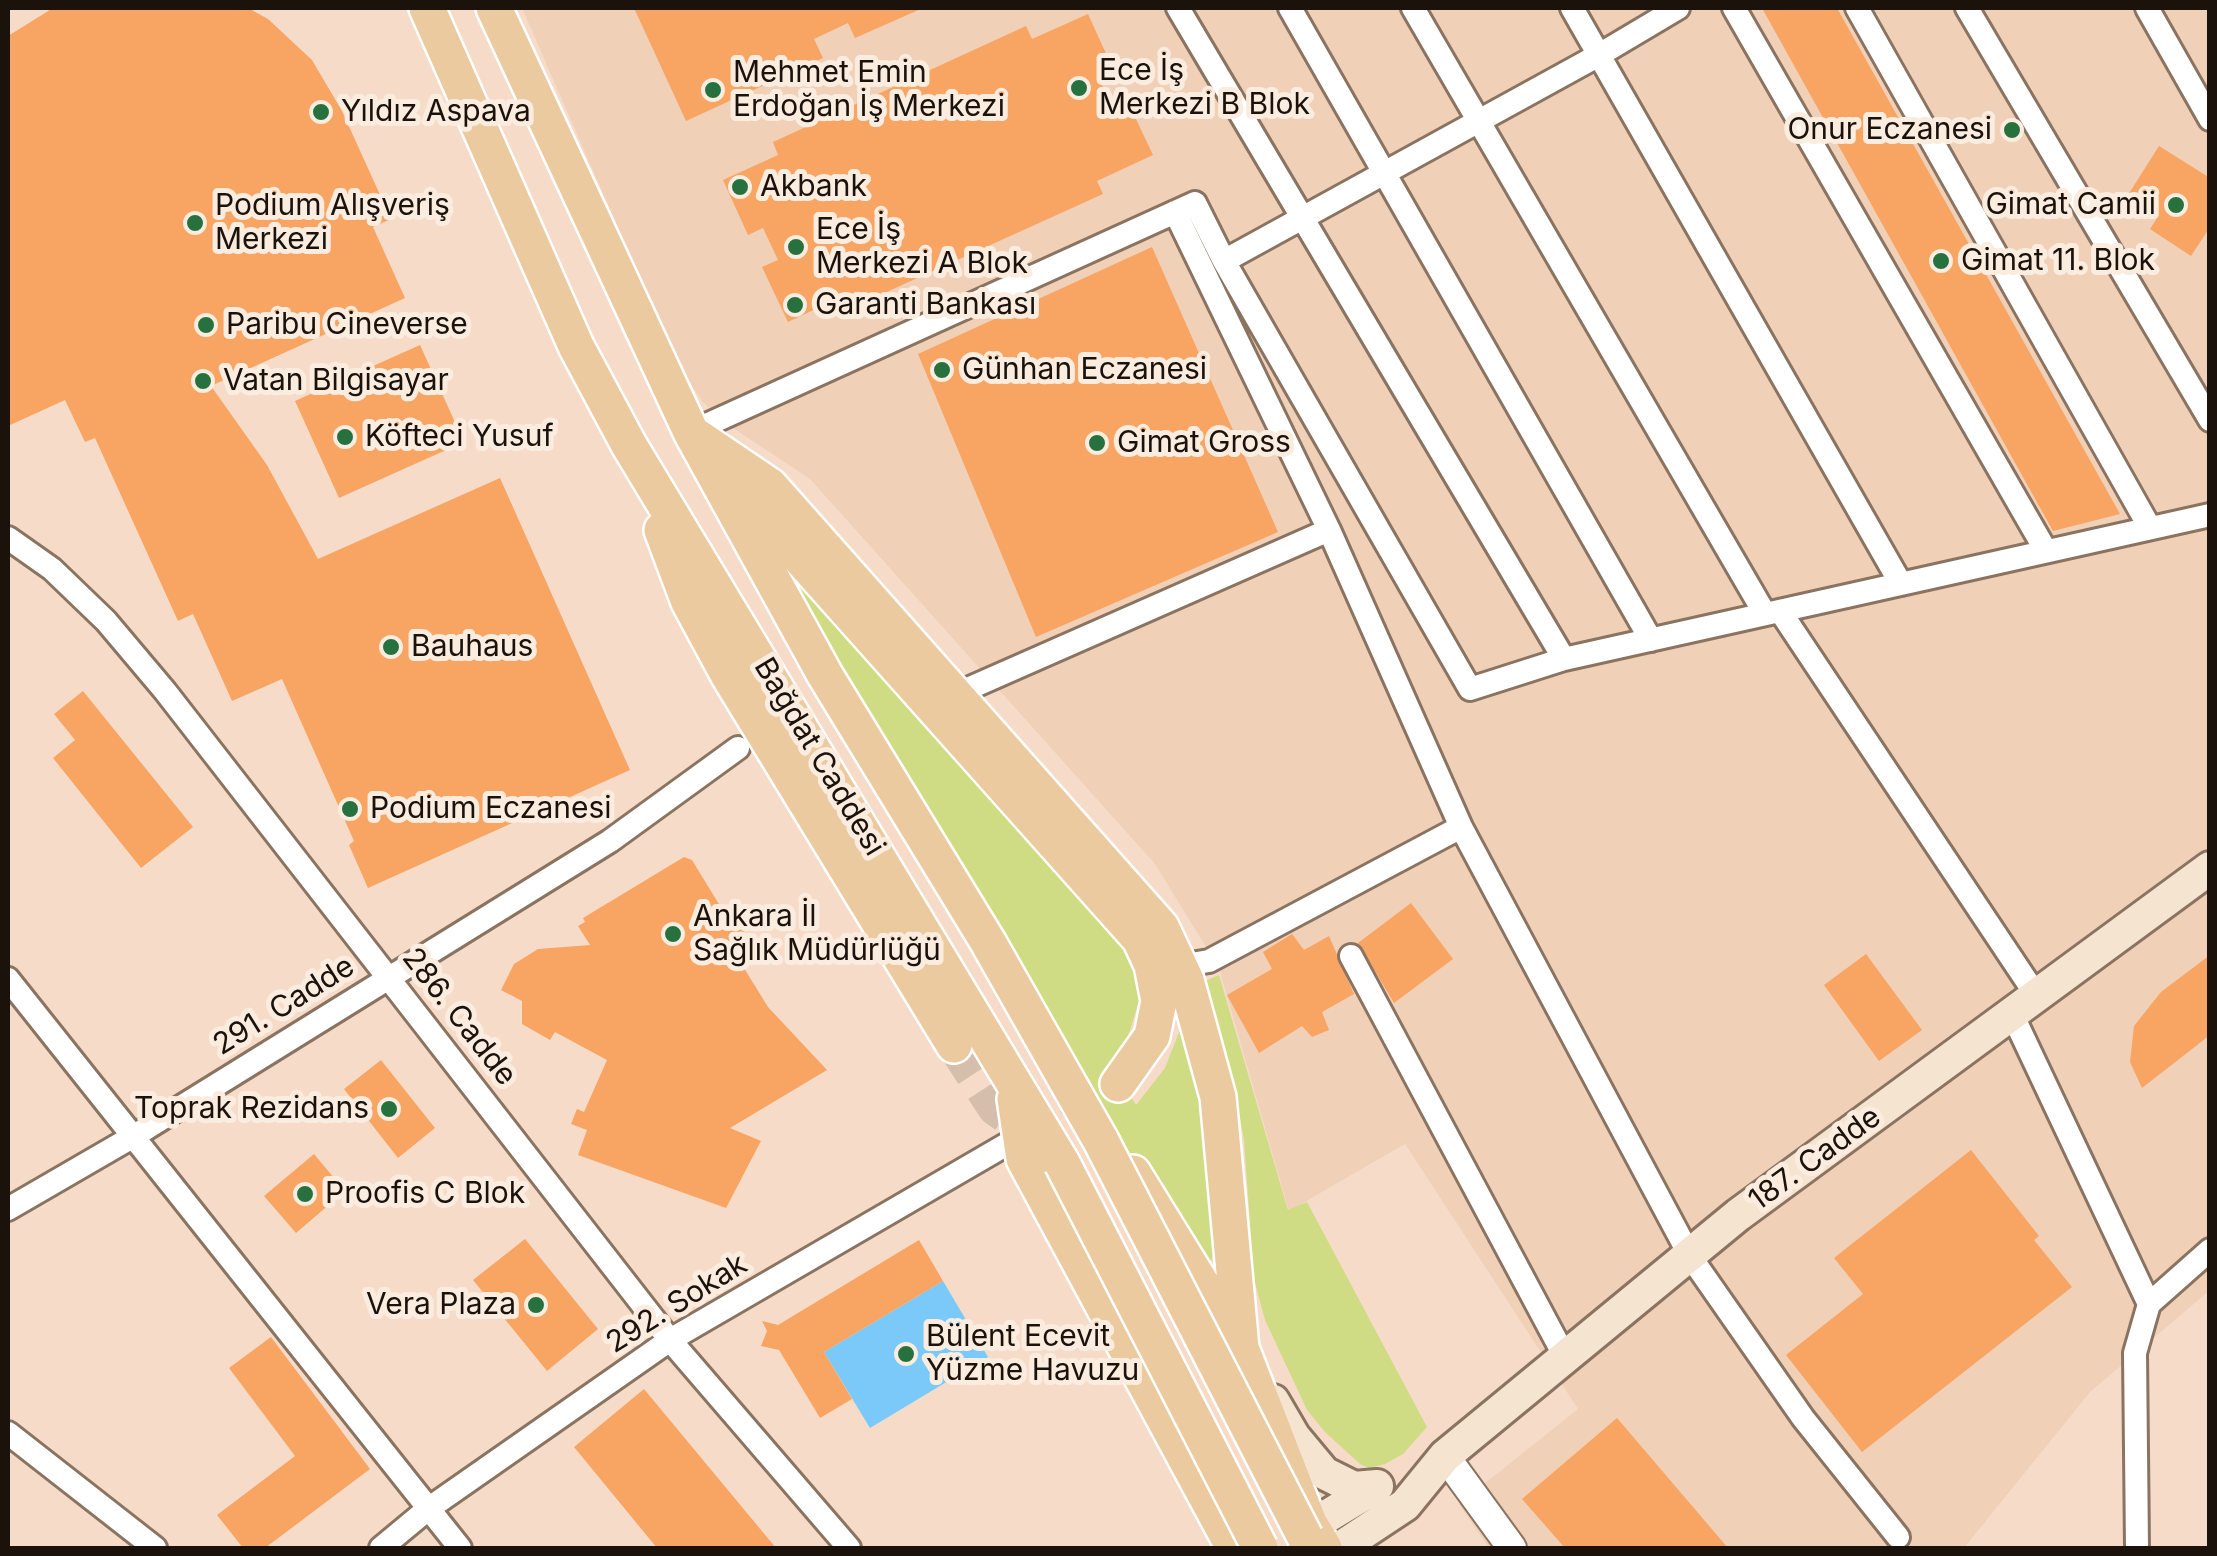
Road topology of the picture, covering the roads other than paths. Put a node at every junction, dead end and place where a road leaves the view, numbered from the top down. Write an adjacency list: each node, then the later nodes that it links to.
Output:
1 (426, 8): 21 (main road, Bağdat Caddesi)
2 (494, 8): 20 (main road, Bağdat Caddesi)
3 (1178, 8): 17 (street)
4 (1290, 8): 15 (street)
5 (1413, 8): 14 (street)
6 (1572, 8): 12 (street)
7 (1678, 8): 12 (street)
8 (1734, 8): 26 (street)
9 (1857, 8): 23 (street)
10 (1968, 8): 19 (street)
11 (2147, 8): 13 (street)
12 (1600, 55): 14 (street); 27 (street)
13 (2210, 119)
14 (1478, 120): 15 (street); 28 (street)
15 (1384, 172): 17 (street); 29 (street)
16 (1175, 212): 18 (street); 20 (street); 24 (street)
17 (1302, 219): 18 (street); 30 (street)
18 (1224, 261): 30 (street)
19 (2210, 420)
20 (690, 432): 31 (main road); 41 (main road, Bağdat Caddesi); 43 (main road)
21 (629, 445): 40 (main road); 42 (main road, Bağdat Caddesi)
22 (2210, 515): 23 (street)
23 (2150, 528): 26 (street)
24 (1330, 530): 31 (street); 33 (street)
25 (8, 538): 37 (street, 286. Cadde)
26 (2046, 552): 27 (street)
27 (1901, 584): 28 (street)
28 (1773, 613): 29 (street); 39 (street)
29 (1651, 640): 30 (street)
30 (1564, 659)
31 (954, 695): 36 (main road)
32 (738, 748): 37 (street, 291. Cadde)
33 (1462, 828): 36 (street); 48 (street)
34 (2210, 868): 39 (main road, 187. Cadde)
35 (1351, 956): 52 (street)
36 (1179, 966): 51 (main road)
37 (389, 975): 44 (street, 291. Cadde); 50 (street, 286. Cadde)
38 (8, 979): 44 (street)
39 (2025, 1007): 48 (main road, 187. Cadde); 49 (street)
40 (954, 1045)
41 (1049, 1047): 51 (main road); 59 (main road, Bağdat Caddesi, bridge)
42 (1010, 1073): 45 (main road); 67 (main road, Bağdat Caddesi, bridge)
43 (1118, 1084)
44 (134, 1136): 46 (street, 291. Cadde); 57 (street)
45 (1021, 1136): 50 (street, 292. Sokak); 58 (main road)
46 (8, 1209)
47 (2210, 1250): 49 (street)
48 (1690, 1256): 52 (main road, 187. Cadde); 60 (street)
49 (2149, 1304): 70 (street)
50 (670, 1340): 57 (street, 292. Sokak); 64 (street, 286. Cadde)
51 (1241, 1348): 55 (main road); 56 (main road)
52 (1564, 1355): 54 (main road, 187. Cadde)
53 (8, 1433): 61 (street)
54 (1440, 1462): 56 (main road); 68 (main road); 69 (street)
55 (1293, 1479): 58 (main road); 59 (main road)
56 (1377, 1486): 59 (main road)
57 (428, 1510): 62 (street, 292. Sokak); 63 (street)
58 (1216, 1515): 65 (main road)
59 (1313, 1537): 66 (main road)
60 (1898, 1537)
61 (155, 1548)
62 (381, 1548)
63 (460, 1548)
64 (849, 1548)
65 (1234, 1548)
66 (1244, 1548)
67 (1260, 1548)
68 (1340, 1548)
69 (1512, 1548)
70 (2137, 1548)

